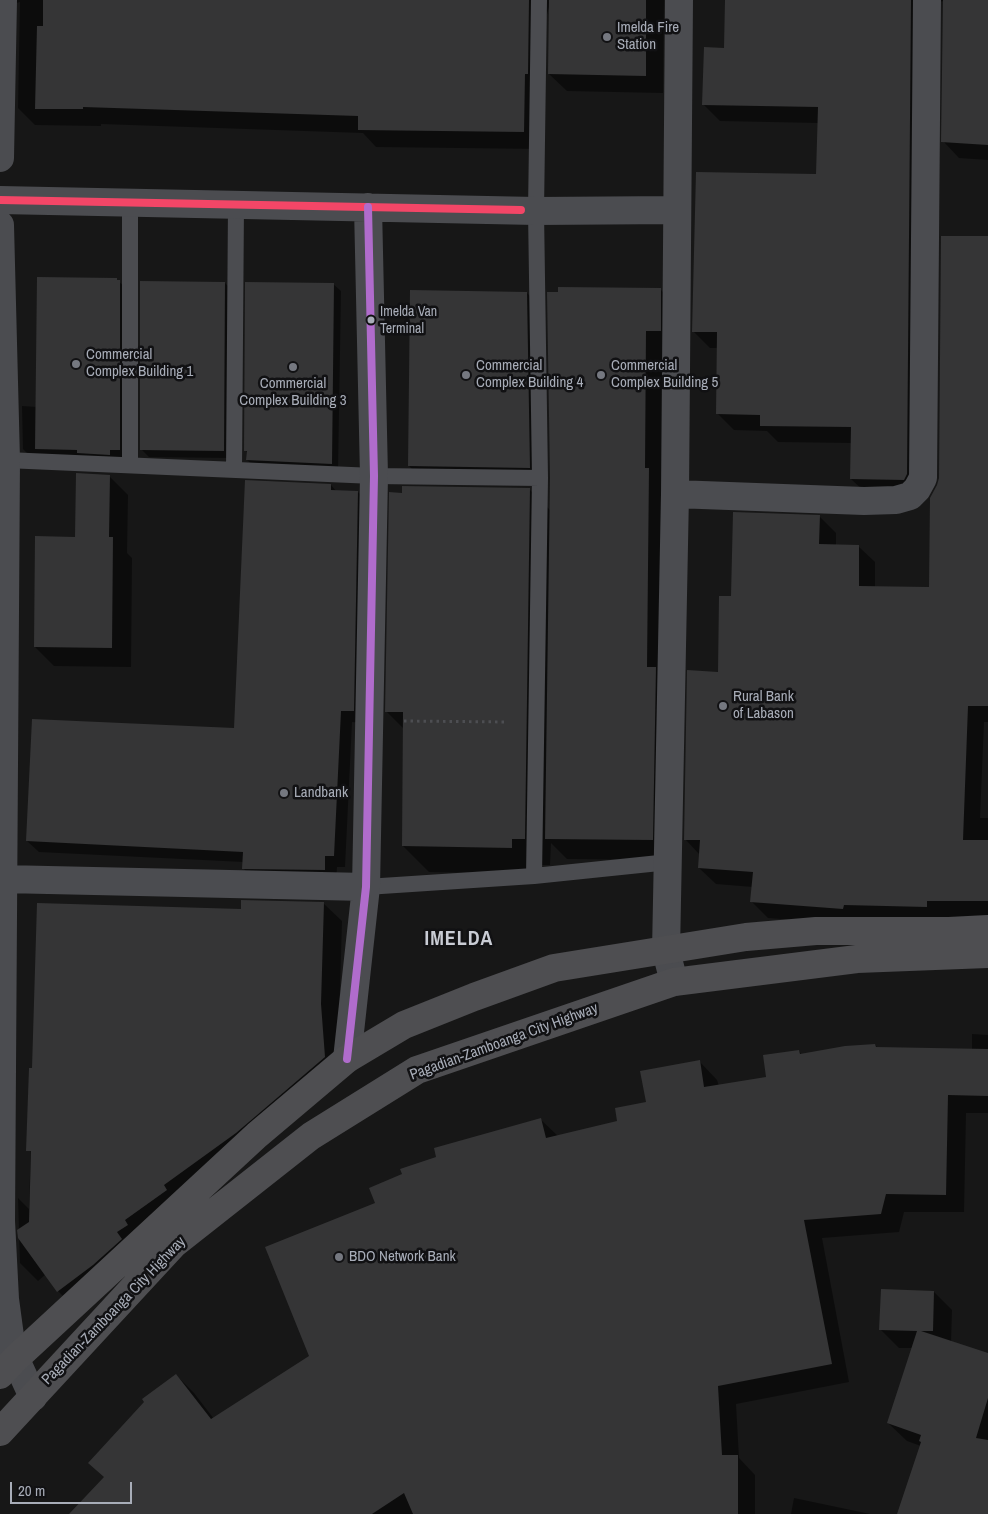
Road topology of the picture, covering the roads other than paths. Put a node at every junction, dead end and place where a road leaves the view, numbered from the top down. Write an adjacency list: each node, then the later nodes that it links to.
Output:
1 (2, 0): 5 (street)
2 (539, 0): 11 (lane)
3 (679, 0): 10 (street)
4 (927, 0): 18 (street)
5 (0, 158)
6 (0, 200): 7 (street)
7 (130, 202): 8 (street); 14 (lane)
8 (236, 204): 9 (street); 15 (lane)
9 (368, 206): 11 (street); 16 (street)
10 (676, 210): 11 (street); 18 (street)
11 (536, 211): 17 (lane)
12 (0, 225): 13 (street)
13 (6, 460): 14 (lane); 21 (street)
14 (130, 465): 15 (lane)
15 (234, 470): 16 (lane)
16 (374, 476): 17 (lane); 22 (street)
17 (540, 478): 20 (lane)
18 (675, 494): 19 (street)
19 (669, 862): 20 (lane); 24 (street)
20 (534, 876): 22 (lane)
21 (3, 879): 22 (street); 28 (street)
22 (366, 887): 27 (street)
23 (988, 929): 24 (highway, Pagadian-Zamboanga City Highway)
24 (666, 950): 26 (street); 27 (highway, Pagadian-Zamboanga City Highway)
25 (988, 954): 26 (highway, Pagadian-Zamboanga City Highway)
26 (674, 982): 30 (highway, Pagadian-Zamboanga City Highway)
27 (347, 1059): 29 (highway, Pagadian-Zamboanga City Highway)
28 (1, 1220): 29 (street)
29 (8, 1367): 30 (street)
30 (33, 1397): 31 (highway, Pagadian-Zamboanga City Highway)
31 (0, 1432)

